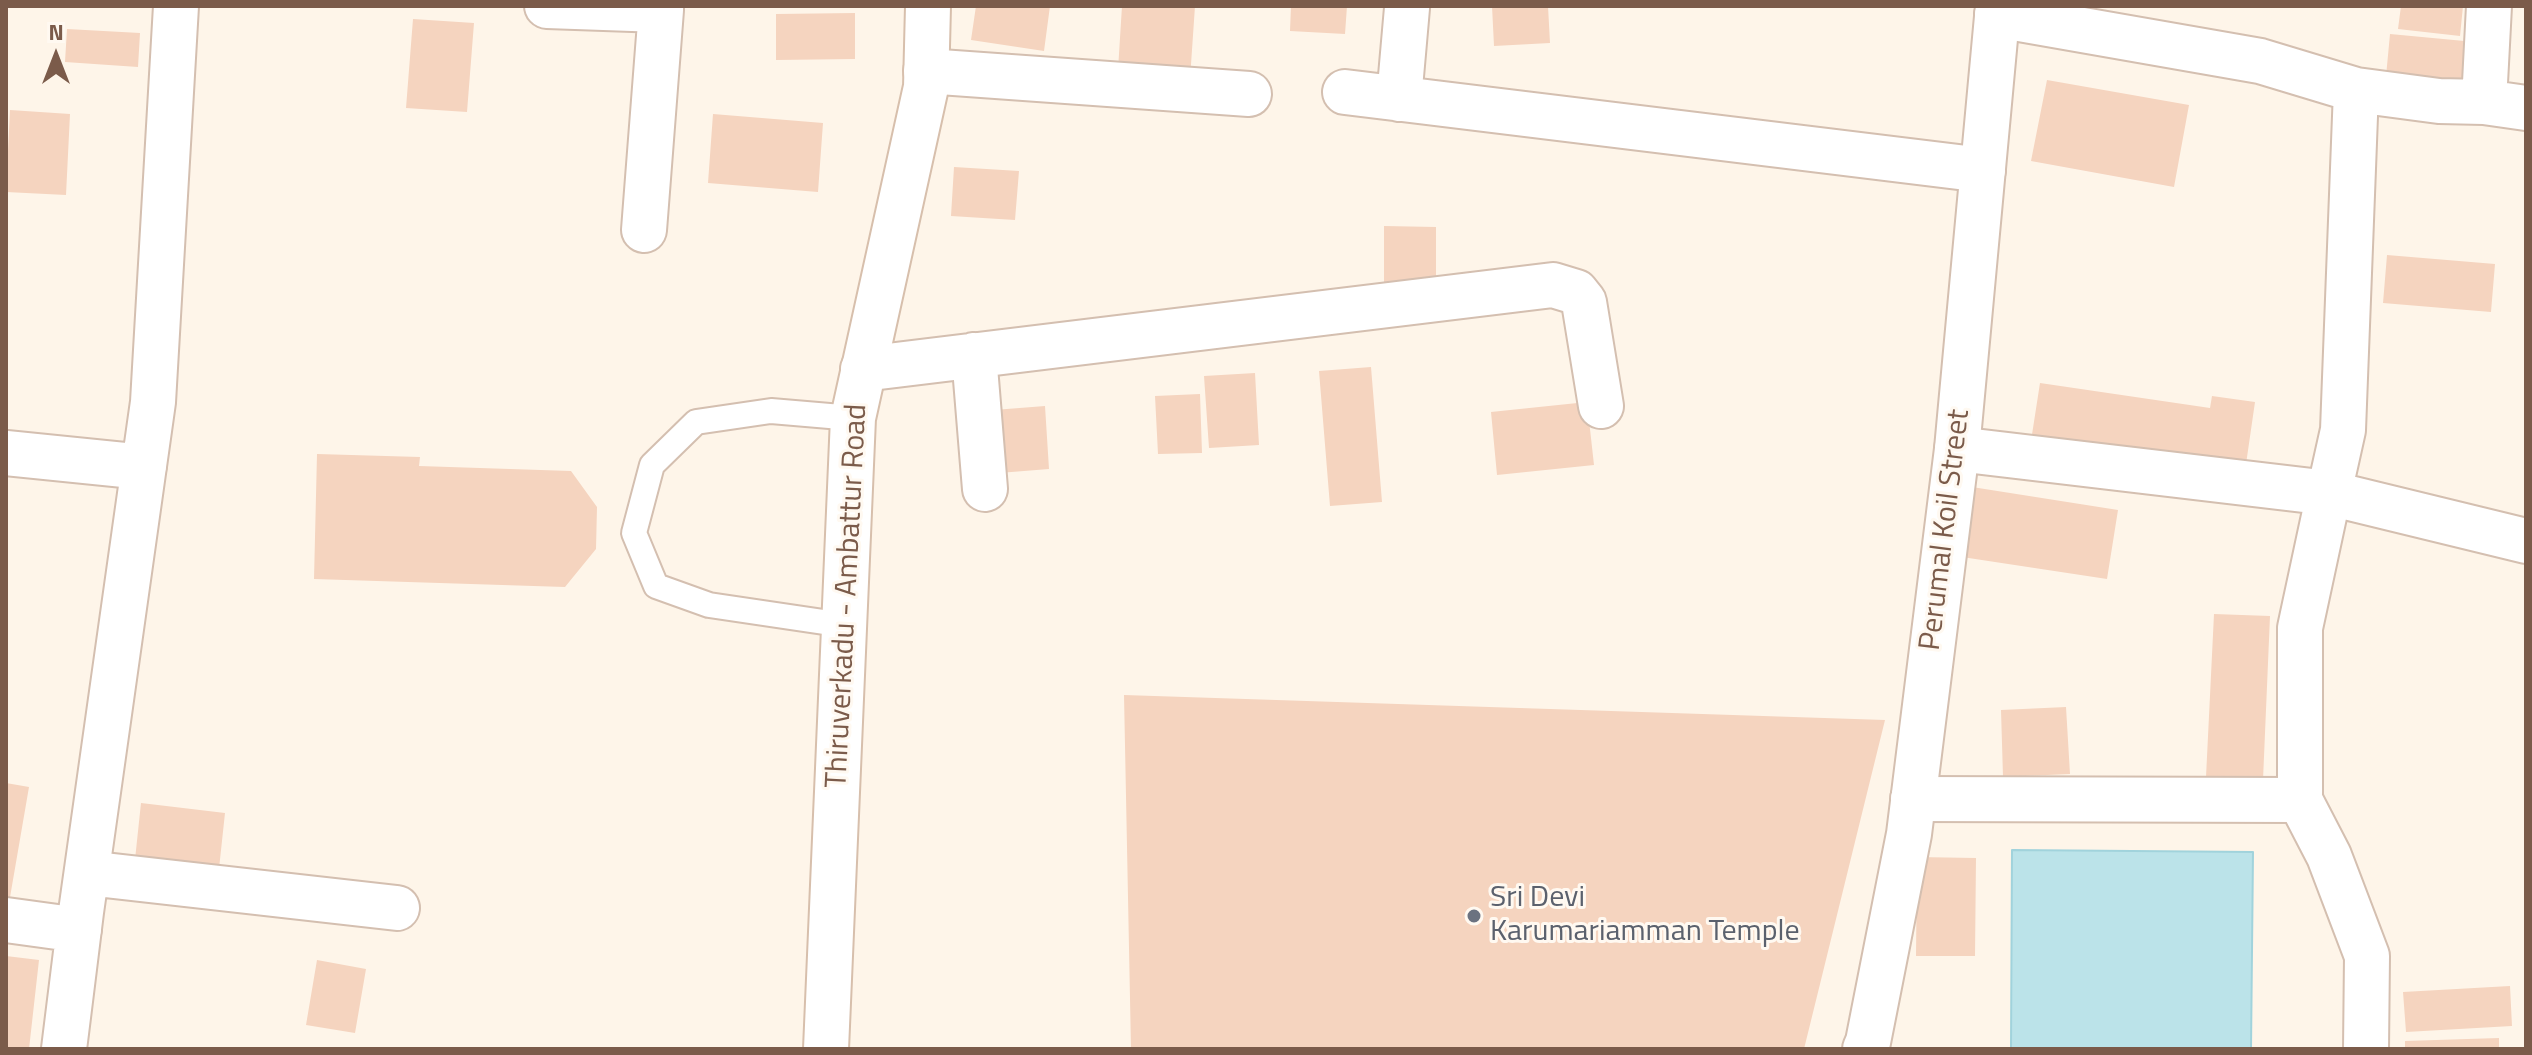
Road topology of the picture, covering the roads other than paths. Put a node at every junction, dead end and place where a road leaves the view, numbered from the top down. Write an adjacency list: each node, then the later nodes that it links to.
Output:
1 (176, 6): 22 (street)
2 (547, 6): 5 (street)
3 (928, 6): 8 (street, Thiruverkadu - Ambattur Road)
4 (2489, 6): 13 (street)
5 (661, 8): 15 (street)
6 (1407, 8): 12 (street)
7 (1998, 11): 9 (street); 14 (street, Perumal Koil Street)
8 (926, 71): 11 (street); 17 (street, Thiruverkadu - Ambattur Road)
9 (2356, 90): 13 (street); 24 (street)
10 (1345, 92): 12 (street)
11 (1249, 94)
12 (1399, 99): 14 (street)
13 (2505, 105)
14 (1983, 170): 20 (street, Perumal Koil Street)
15 (644, 230)
16 (974, 355): 17 (street); 18 (street); 23 (street)
17 (863, 369): 19 (street, Thiruverkadu - Ambattur Road)
18 (1601, 406)
19 (853, 418): 26 (street, Thiruverkadu - Ambattur Road); 26 (lane)
20 (1957, 449): 24 (street); 27 (street, Perumal Koil Street)
21 (6, 453): 22 (street)
22 (144, 467): 29 (street)
23 (985, 489)
24 (2329, 493): 25 (street); 28 (street)
25 (2526, 541)
26 (844, 625): 34 (street, Thiruverkadu - Ambattur Road)
27 (1913, 799): 28 (street); 35 (street, Perumal Koil Street)
28 (2300, 800): 36 (street)
29 (87, 873): 30 (street); 32 (street)
30 (397, 908)
31 (6, 920): 32 (street)
32 (79, 930): 33 (street)
33 (64, 1049)
34 (826, 1049)
35 (1865, 1049)
36 (2366, 1049)

